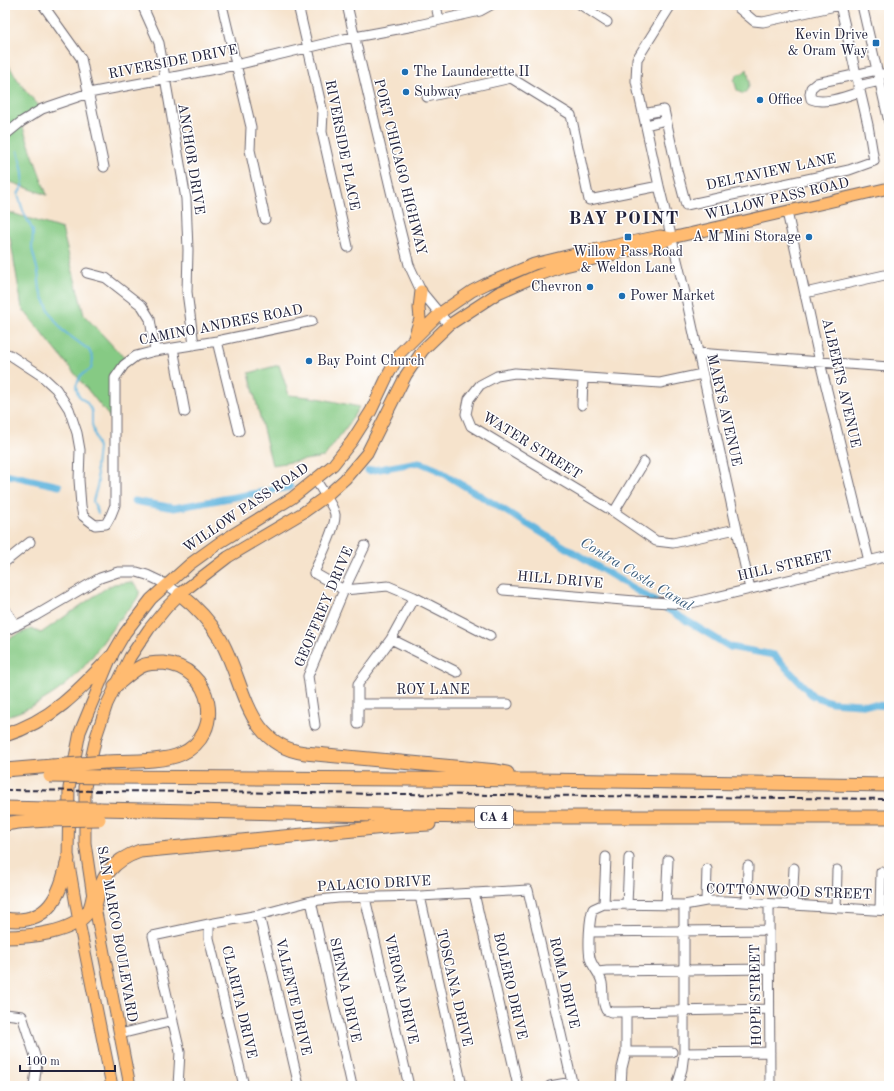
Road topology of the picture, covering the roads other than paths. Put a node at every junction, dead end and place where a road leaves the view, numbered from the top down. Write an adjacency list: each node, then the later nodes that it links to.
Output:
1 (43, 5): 22 (street)
2 (142, 5): 20 (street, ANCHOR DRIVE)
3 (222, 5): 17 (street)
4 (298, 5): 16 (street, RIVERSIDE PLACE)
5 (347, 5): 15 (street, PORT CHICAGO HIGHWAY)
6 (436, 5): 13 (street)
7 (491, 5): 13 (street, RIVERSIDE DRIVE)
8 (581, 5): 14 (street)
9 (671, 5): 24 (street, MARYS AVENUE)
10 (735, 5): 11 (street)
11 (840, 5): 21 (street)
12 (862, 5): 19 (street)
13 (439, 20): 15 (street, RIVERSIDE DRIVE)
14 (607, 22)
15 (355, 37): 16 (street, RIVERSIDE DRIVE); 38 (street, PORT CHICAGO HIGHWAY)
16 (307, 48): 17 (street, RIVERSIDE DRIVE); 35 (street, RIVERSIDE PLACE)
17 (236, 65): 20 (street, RIVERSIDE DRIVE); 33 (street)
18 (889, 73): 19 (street)
19 (878, 75): 21 (street); 26 (street)
20 (164, 79): 22 (street, RIVERSIDE DRIVE); 45 (street, ANCHOR DRIVE)
21 (858, 83): 25 (street, DELTAVIEW LANE)
22 (89, 93): 28 (street, RIVERSIDE DRIVE); 29 (street)
23 (427, 96): 30 (street)
24 (643, 114): 25 (street, DELTAVIEW LANE); 27 (street, MARYS AVENUE)
25 (666, 120): 27 (street)
26 (889, 122)
27 (646, 125): 30 (street, MARYS AVENUE)
28 (5, 135)
29 (104, 166)
30 (659, 186): 34 (street, MARYS AVENUE)
31 (889, 188): 32 (main road, WILLOW PASS ROAD)
32 (787, 212): 34 (main road, WILLOW PASS ROAD); 39 (street, ALBERTS AVENUE)
33 (265, 219)
34 (671, 238): 40 (main road, WILLOW PASS ROAD); 42 (main road, WILLOW PASS ROAD); 48 (street, MARYS AVENUE)
35 (348, 247)
36 (87, 273): 47 (street)
37 (889, 274): 39 (street)
38 (421, 291): 40 (street, PORT CHICAGO HIGHWAY); 43 (main road)
39 (805, 293): 50 (street, ALBERTS AVENUE)
40 (440, 313): 42 (street, PORT CHICAGO HIGHWAY); 43 (main road, WILLOW PASS ROAD)
41 (312, 321): 44 (street, CAMINO ANDRES ROAD)
42 (449, 325): 59 (main road, WILLOW PASS ROAD)
43 (413, 340): 58 (main road, WILLOW PASS ROAD)
44 (217, 341): 45 (street, CAMINO ANDRES ROAD); 56 (street)
45 (194, 345): 46 (street, CAMINO ANDRES ROAD)
46 (173, 348): 47 (street, CAMINO ANDRES ROAD); 55 (street)
47 (155, 351): 49 (street, CAMINO ANDRES ROAD)
48 (697, 352): 50 (street); 52 (street, MARYS AVENUE)
49 (5, 353)
50 (820, 362): 51 (street); 65 (street, ALBERTS AVENUE)
51 (889, 367)
52 (702, 374): 53 (street, WATER STREET); 61 (street, MARYS AVENUE)
53 (583, 378): 54 (street); 60 (street, WATER STREET)
54 (582, 405)
55 (185, 412)
56 (239, 430)
57 (644, 462): 60 (street)
58 (316, 480): 59 (street); 67 (main road, WILLOW PASS ROAD)
59 (325, 497): 69 (street); 71 (main road, WILLOW PASS ROAD)
60 (614, 512): 61 (street, WATER STREET)
61 (736, 529): 68 (street, MARYS AVENUE)
62 (30, 542): 66 (street)
63 (365, 546): 69 (street, GEOFFREY DRIVE)
64 (889, 556): 65 (street, HILL STREET)
65 (869, 561): 68 (street, HILL STREET)
66 (5, 562)
67 (166, 584): 71 (street); 75 (street); 79 (main road, WILLOW PASS ROAD)
68 (750, 589): 73 (street, HILL STREET)
69 (344, 590): 72 (street); 85 (street, GEOFFREY DRIVE)
70 (503, 590): 73 (street, HILL DRIVE)
71 (180, 594): 81 (main road, WILLOW PASS ROAD); 90 (highway)
72 (414, 597): 77 (street); 78 (street)
73 (687, 604)
74 (5, 609): 75 (street)
75 (16, 626): 76 (street)
76 (5, 631)
77 (490, 636)
78 (391, 639): 80 (street); 82 (street)
79 (111, 656): 86 (highway); 100 (main road, WILLOW PASS ROAD)
80 (457, 672)
81 (115, 686): 88 (highway, bridge); 92 (main road, WILLOW PASS ROAD)
82 (358, 704): 83 (street, ROY LANE); 84 (street)
83 (508, 704)
84 (358, 724)
85 (315, 725)
86 (5, 735)
87 (5, 770): 88 (highway)
88 (51, 771): 89 (highway); 90 (highway, bridge)
89 (5, 776)
90 (540, 780): 91 (highway)
91 (889, 785)
92 (85, 787): 113 (main road, SAN MARCO BOULEVARD)
93 (5, 808): 94 (highway, CA 4)
94 (48, 815): 95 (highway, CA 4, bridge); 97 (highway)
95 (467, 817): 96 (highway, CA 4); 113 (highway)
96 (889, 817)
97 (5, 824)
98 (606, 857): 115 (street)
99 (629, 858): 117 (street)
100 (68, 859): 124 (highway); 125 (main road)
101 (668, 860): 118 (street)
102 (748, 866): 114 (street)
103 (794, 868): 120 (street)
104 (707, 869): 112 (street)
105 (837, 870): 121 (street)
106 (881, 872): 122 (street)
107 (528, 890): 108 (street, PALACIO DRIVE); 154 (street, ROMA DRIVE)
108 (474, 893): 109 (street, PALACIO DRIVE); 153 (street, BOLERO DRIVE)
109 (420, 896): 110 (street, PALACIO DRIVE); 152 (street, TOSCANA DRIVE)
110 (365, 898): 111 (street, PALACIO DRIVE); 151 (street, VERONA DRIVE)
111 (311, 901): 123 (street, PALACIO DRIVE); 150 (street, SIENNA DRIVE)
112 (706, 901): 114 (street, COTTONWOOD STREET); 119 (street, COTTONWOOD STREET)
113 (94, 902): 125 (highway); 139 (main road, SAN MARCO BOULEVARD)
114 (747, 902): 116 (street, COTTONWOOD STREET)
115 (604, 904): 117 (street, COTTONWOOD STREET); 129 (street, COTTONWOOD STREET)
116 (769, 904): 120 (street, COTTONWOOD STREET); 127 (street, HOPE STREET)
117 (627, 905): 118 (street, COTTONWOOD STREET)
118 (666, 905): 119 (street, COTTONWOOD STREET)
119 (684, 905): 128 (street)
120 (792, 905): 121 (street, COTTONWOOD STREET)
121 (836, 908): 122 (street, COTTONWOOD STREET)
122 (884, 910)
123 (259, 915): 126 (street, PALACIO DRIVE); 149 (street, VALENTE DRIVE)
124 (5, 919)
125 (79, 922): 130 (highway); 145 (main road)
126 (209, 924): 138 (street, PALACIO DRIVE); 148 (street, CLARITA DRIVE)
127 (769, 930): 128 (street); 131 (street, HOPE STREET)
128 (684, 931): 129 (street); 132 (street)
129 (590, 932): 133 (street)
130 (5, 937)
131 (770, 969): 132 (street); 134 (street, HOPE STREET)
132 (684, 970): 133 (street); 135 (street)
133 (598, 972): 136 (street)
134 (769, 1009): 135 (street); 142 (street, HOPE STREET)
135 (684, 1011): 136 (street); 143 (street)
136 (626, 1012): 140 (street)
137 (5, 1014): 144 (street)
138 (173, 1022): 139 (street); 147 (street)
139 (120, 1034): 146 (main road, SAN MARCO BOULEVARD)
140 (626, 1052): 141 (street); 155 (street)
141 (672, 1052)
142 (770, 1052): 143 (street); 157 (street, HOPE STREET)
143 (684, 1053): 156 (street)
144 (34, 1086)
145 (112, 1086)
146 (130, 1086)
147 (178, 1086)
148 (244, 1086)
149 (299, 1086)
150 (352, 1086)
151 (409, 1086)
152 (462, 1086)
153 (518, 1086)
154 (550, 1086)
155 (622, 1086)
156 (677, 1086)
157 (770, 1086)

